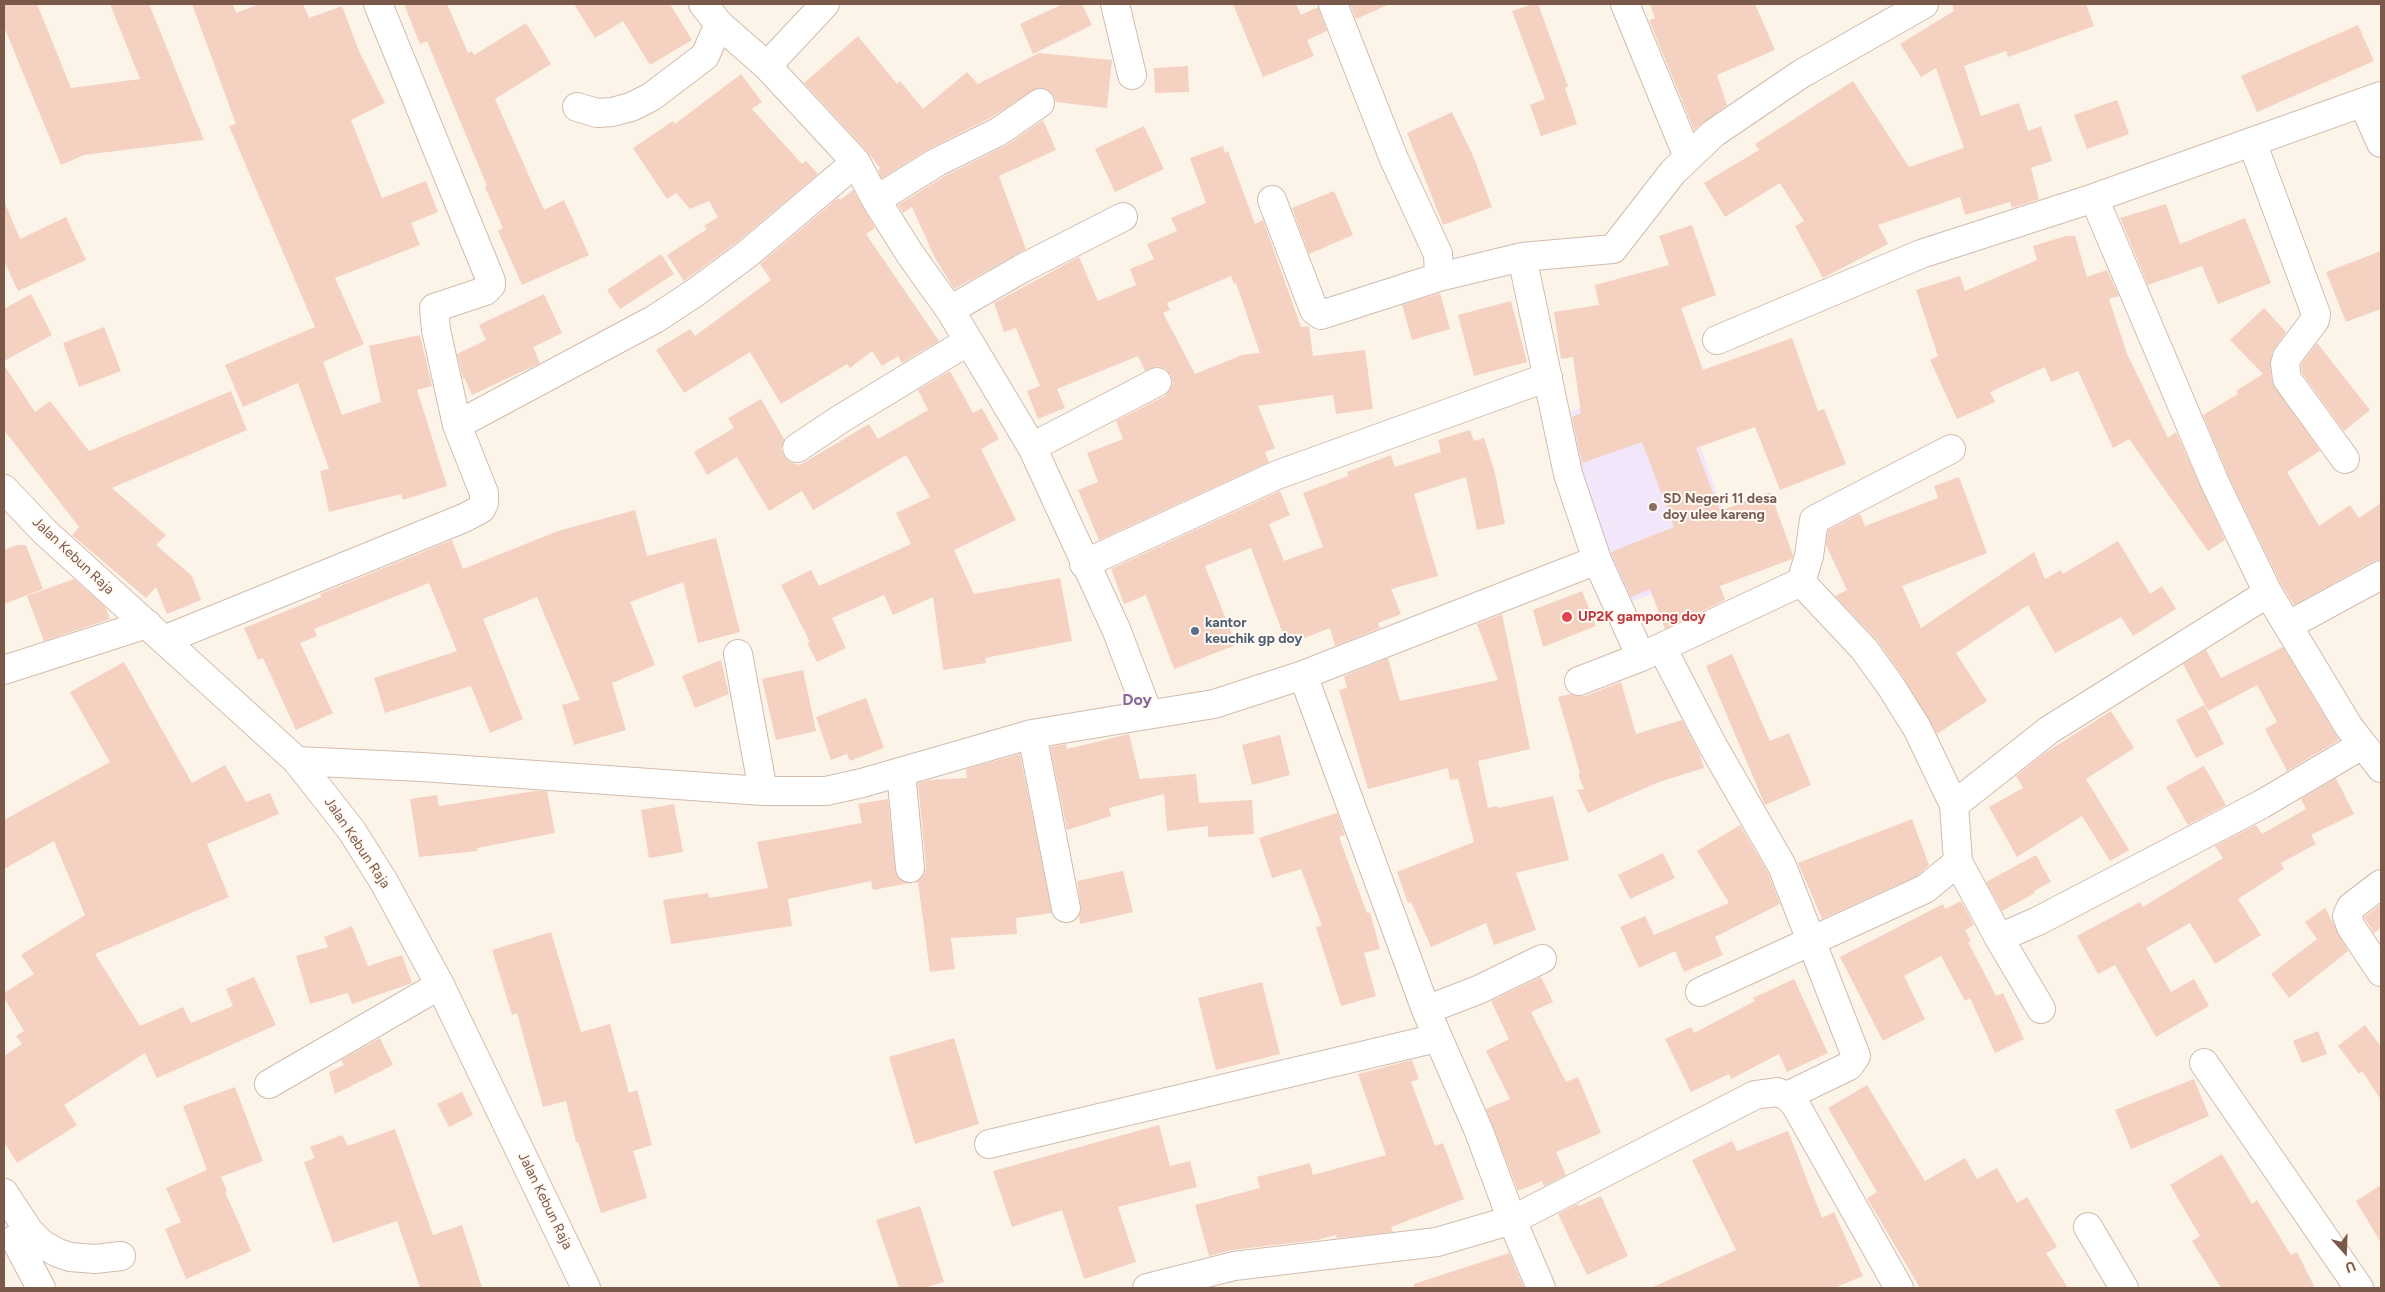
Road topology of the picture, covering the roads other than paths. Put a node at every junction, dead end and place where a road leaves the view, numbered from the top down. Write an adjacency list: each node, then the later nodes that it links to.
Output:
1 (378, 4): 28 (street)
2 (825, 4): 8 (street)
3 (1115, 4): 9 (street)
4 (1333, 4): 22 (street)
5 (1625, 4): 15 (street)
6 (1924, 4): 15 (street)
7 (711, 14): 8 (street); 12 (street)
8 (767, 66): 16 (street)
9 (1132, 75)
10 (2372, 99): 13 (street); 14 (street)
11 (1040, 103): 18 (street)
12 (577, 107)
13 (2252, 142): 17 (street); 32 (street)
14 (2381, 143)
15 (1688, 157): 21 (street)
16 (856, 162): 18 (street); 28 (street)
17 (2094, 198): 24 (street); 38 (street)
18 (876, 200): 23 (street)
19 (1272, 200): 22 (street)
20 (1123, 218): 23 (street)
21 (1522, 257): 22 (street); 26 (street)
22 (1439, 277)
23 (950, 310): 25 (street)
24 (1717, 340)
25 (967, 342): 29 (street); 30 (street)
26 (1548, 378): 34 (street); 35 (street)
27 (1157, 382): 29 (street)
28 (457, 425): 40 (street)
29 (1032, 447): 35 (street)
30 (797, 448)
31 (1951, 449): 37 (street)
32 (2346, 459)
33 (4, 489): 40 (street, Jalan Kebun Raja)
34 (1597, 560): 41 (street); 44 (street)
35 (1084, 564): 46 (street)
36 (2381, 575): 39 (street)
37 (1801, 582): 41 (street); 53 (street)
38 (2268, 593): 39 (street); 53 (street)
39 (2289, 625): 48 (street)
40 (155, 632): 43 (street); 49 (street, Jalan Kebun Raja)
41 (1651, 652): 45 (street); 59 (street)
42 (738, 654): 52 (street)
43 (4, 670)
44 (1303, 675): 46 (street); 65 (street)
45 (1579, 681)
46 (1148, 713): 47 (street)
47 (1032, 734): 51 (street); 57 (street)
48 (2362, 745): 50 (street); 58 (street)
49 (297, 761): 52 (street); 62 (street, Jalan Kebun Raja)
50 (2381, 768)
51 (901, 772): 52 (street); 55 (street)
52 (764, 791)
53 (1954, 804): 54 (street)
54 (1958, 862): 58 (street); 59 (street)
55 (910, 868)
56 (2381, 884): 61 (street)
57 (1066, 908)
58 (1999, 938): 64 (street)
59 (1812, 942): 63 (street); 69 (street)
60 (1542, 959): 65 (street)
61 (2381, 972)
62 (440, 985): 68 (street); 77 (street, Jalan Kebun Raja)
63 (1700, 992)
64 (2041, 1009)
65 (1426, 1010): 66 (street)
66 (1437, 1038): 70 (street); 72 (street)
67 (2204, 1063): 82 (street)
68 (269, 1084)
69 (1787, 1096): 72 (street); 80 (street)
70 (989, 1144)
71 (4, 1193): 74 (street)
72 (1512, 1220): 78 (street); 79 (street)
73 (2088, 1227): 81 (street)
74 (16, 1239): 75 (street); 76 (street)
75 (121, 1256)
76 (41, 1288)
77 (586, 1288)
78 (1147, 1288)
79 (1541, 1288)
80 (1899, 1288)
81 (2124, 1288)
82 (2359, 1288)

